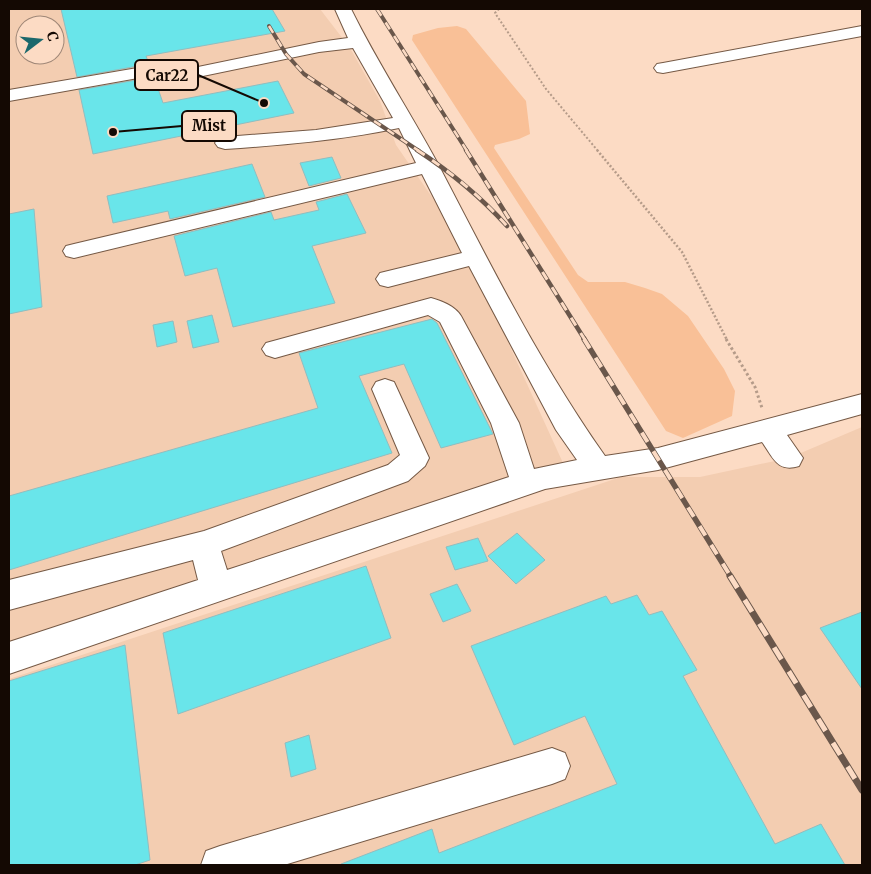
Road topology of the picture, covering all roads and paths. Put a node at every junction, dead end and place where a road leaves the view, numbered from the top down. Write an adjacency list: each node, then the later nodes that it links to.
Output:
1 (343, 9): 4 (lane)
2 (499, 9): 16 (path)
3 (862, 32): 5 (lane)
4 (359, 42): 6 (lane); 7 (lane)
5 (663, 68)
6 (9, 96)
7 (405, 121): 8 (lane); 9 (lane)
8 (226, 143)
9 (429, 166): 10 (lane); 11 (lane)
10 (74, 251)
11 (475, 257): 12 (lane); 18 (lane)
12 (388, 280)
13 (275, 349): 19 (lane)
14 (385, 389): 20 (lane)
15 (862, 404): 16 (lane)
16 (768, 429): 17 (lane); 18 (lane)
17 (789, 458)
18 (598, 468): 19 (lane)
19 (525, 484): 21 (lane)
20 (204, 544): 21 (lane); 22 (lane)
21 (216, 588): 23 (lane)
22 (9, 595)
23 (9, 658)
24 (552, 766): 25 (lane)
25 (220, 865)

